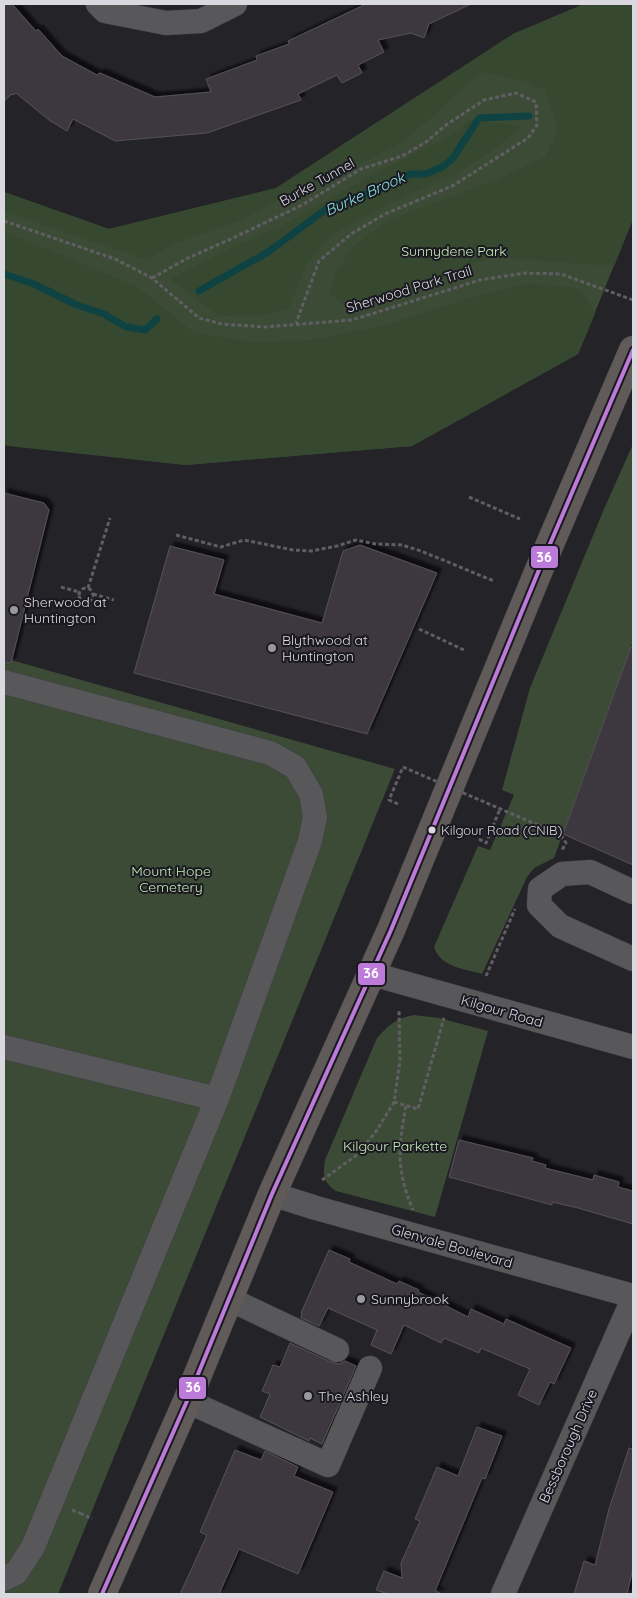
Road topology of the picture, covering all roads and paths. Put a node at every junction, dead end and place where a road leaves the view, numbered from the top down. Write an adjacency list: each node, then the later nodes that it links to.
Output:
1 (98, 4): 2 (street)
2 (234, 4)
3 (4, 221): 4 (path, Sherwood Park Trail)
4 (152, 278): 6 (path, Sherwood Park Trail); 6 (path, Burke Tunnel)
5 (633, 300): 6 (path, Sherwood Park Trail)
6 (296, 323)
7 (633, 350): 27 (main road)
8 (469, 497): 10 (path)
9 (110, 518): 14 (path)
10 (520, 520)
11 (176, 535): 12 (path)
12 (494, 582)
13 (61, 587): 15 (path)
14 (88, 588): 15 (path); 16 (path)
15 (80, 592): 16 (path)
16 (93, 594): 17 (path)
17 (114, 600)
18 (419, 629): 19 (path)
19 (464, 650)
20 (4, 682): 32 (street)
21 (398, 804): 22 (path, bridge)
22 (500, 809): 23 (path, bridge); 24 (path)
23 (561, 835)
24 (479, 839)
25 (633, 892): 26 (street)
26 (633, 959)
27 (372, 974): 31 (street, Kilgour Road); 36 (main road)
28 (399, 1010): 33 (path)
29 (445, 1015): 34 (path)
30 (4, 1046): 32 (street)
31 (633, 1047)
32 (217, 1099): 45 (street)
33 (394, 1102): 34 (path); 35 (path)
34 (406, 1106): 37 (path)
35 (322, 1180)
36 (272, 1194): 38 (street, Glenvale Boulevard); 39 (main road)
37 (414, 1211)
38 (633, 1297): 47 (street, Bessborough Drive)
39 (229, 1298): 40 (street); 42 (main road)
40 (336, 1350)
41 (370, 1368): 42 (street)
42 (187, 1401): 46 (main road)
43 (80, 1513): 44 (path)
44 (92, 1519)
45 (4, 1579)
46 (102, 1594)
47 (503, 1594)

